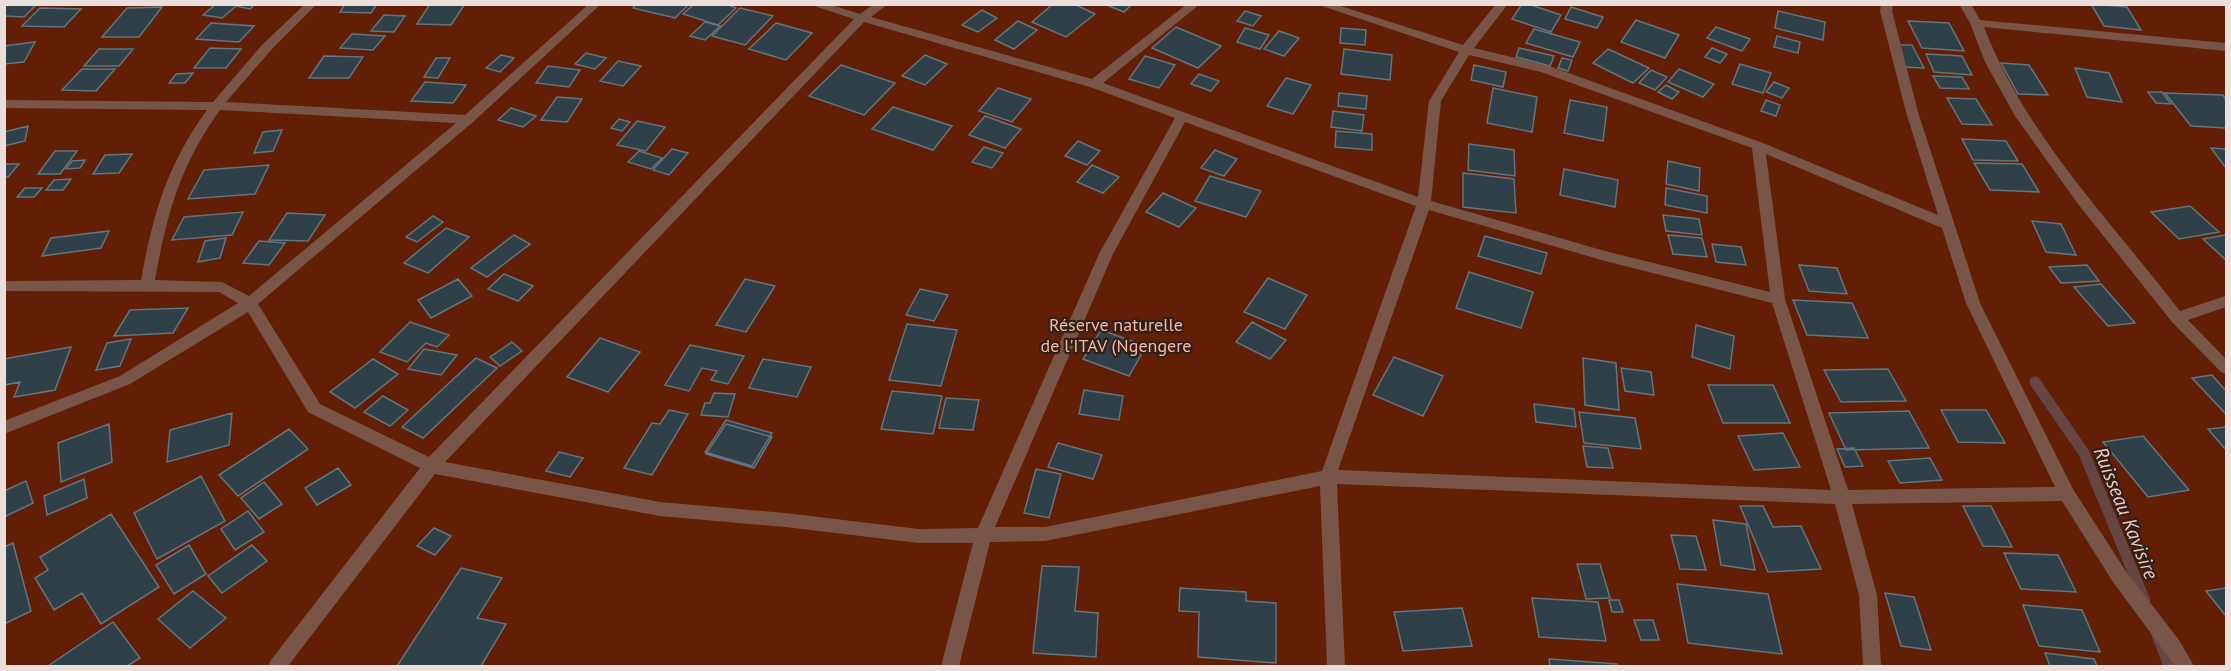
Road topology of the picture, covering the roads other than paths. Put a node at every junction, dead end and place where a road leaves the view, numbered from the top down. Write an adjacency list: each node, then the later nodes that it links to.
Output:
1 (312, 4): 16 (street)
2 (596, 4): 18 (street)
3 (813, 4): 10 (street)
4 (883, 4): 10 (street)
5 (1195, 4): 14 (street)
6 (1321, 4): 13 (street)
7 (1503, 4): 13 (street)
8 (1887, 4): 21 (street)
9 (1965, 4): 11 (street)
10 (863, 17): 14 (street); 30 (street)
11 (1976, 23): 12 (street); 27 (street)
12 (2226, 47)
13 (1466, 50): 19 (street); 20 (street)
14 (1094, 84): 17 (street)
15 (4, 104): 16 (street)
16 (216, 106): 18 (street); 22 (street)
17 (1182, 116): 20 (street); 34 (street)
18 (468, 119): 26 (street)
19 (1758, 146): 21 (street); 24 (street)
20 (1424, 204): 24 (street); 31 (street)
21 (1948, 225): 32 (street)
22 (147, 285): 23 (street); 26 (street)
23 (4, 286)
24 (1778, 299): 33 (street)
25 (2226, 301): 27 (street)
26 (250, 303): 29 (street); 30 (street)
27 (2177, 318): 28 (street)
28 (2226, 368)
29 (4, 428)
30 (431, 466): 34 (street); 35 (street)
31 (1328, 477): 33 (street); 34 (street); 37 (street)
32 (2067, 494): 33 (street); 39 (street)
33 (1842, 497): 38 (street)
34 (983, 535): 36 (street)
35 (277, 666)
36 (950, 666)
37 (1336, 666)
38 (1872, 666)
39 (2185, 666)

